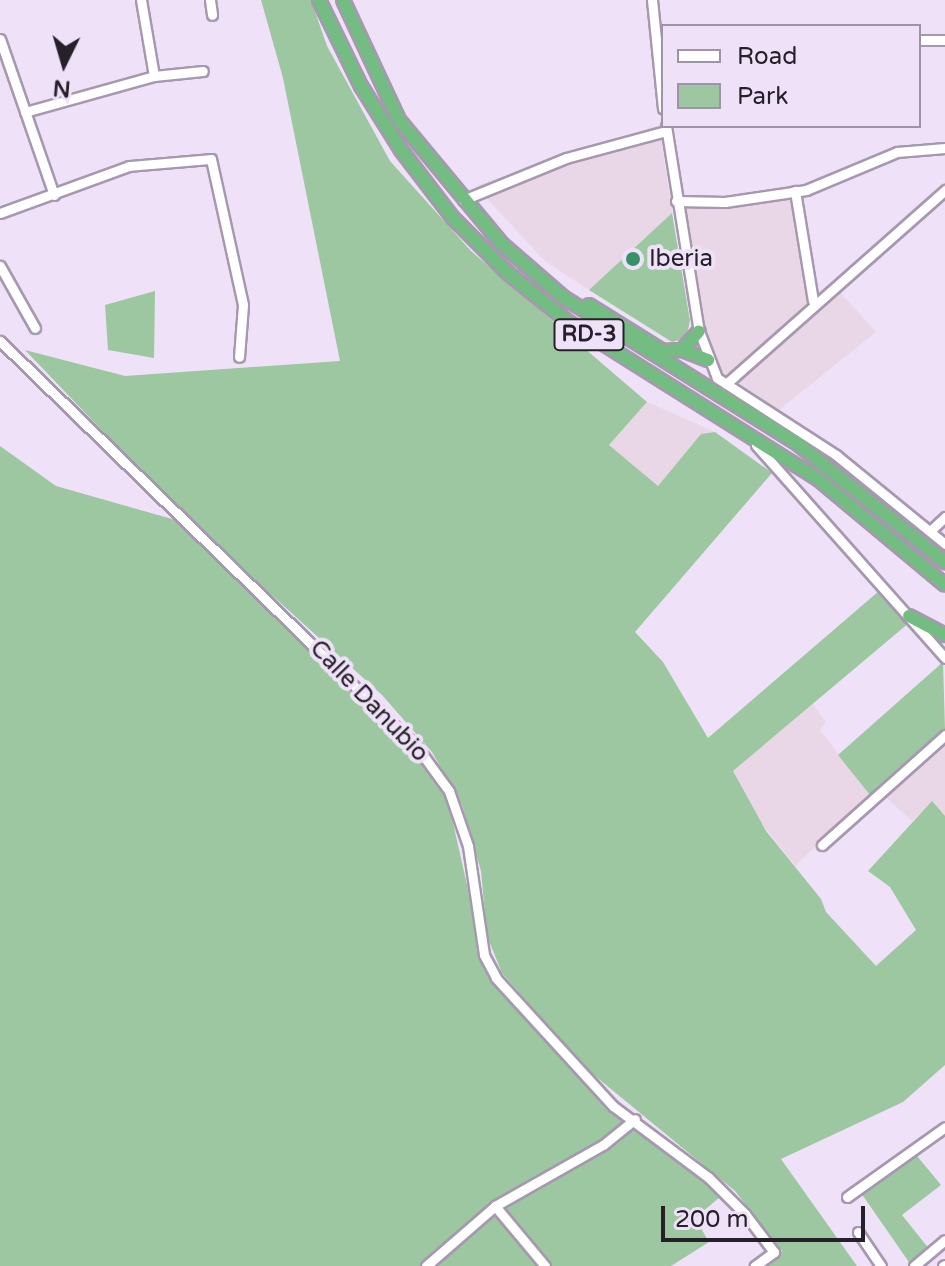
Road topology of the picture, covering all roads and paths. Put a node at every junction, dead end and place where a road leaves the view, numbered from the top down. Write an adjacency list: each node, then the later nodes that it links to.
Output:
1 (141, 0): 12 (street)
2 (210, 0): 6 (street)
3 (319, 0): 33 (highway, RD-3)
4 (343, 0): 20 (highway, RD-3)
5 (652, 0): 10 (street)
6 (212, 15)
7 (0, 39): 14 (street)
8 (921, 40): 9 (street)
9 (945, 40)
10 (658, 42): 13 (street)
11 (203, 71): 12 (street)
12 (154, 76): 14 (street)
13 (661, 82)
14 (25, 112): 19 (street)
15 (666, 128): 20 (street); 21 (street)
16 (945, 148): 18 (street)
17 (945, 190): 25 (street)
18 (795, 191): 21 (street); 25 (street)
19 (54, 195): 22 (street); 30 (street)
20 (463, 200): 23 (highway, RD-3)
21 (676, 201): 27 (street)
22 (0, 213)
23 (491, 232): 29 (highway); 37 (highway, RD-3)
24 (0, 266): 26 (street)
25 (813, 301): 32 (street)
26 (35, 328)
27 (699, 331): 29 (highway); 31 (street)
28 (0, 341): 44 (street, Calle Danubio)
29 (682, 350): 31 (highway)
30 (239, 357)
31 (708, 360): 32 (street)
32 (726, 384): 35 (street)
33 (739, 426): 38 (highway, RD-3); 39 (street)
34 (945, 517): 35 (street)
35 (930, 531): 36 (street)
36 (945, 544)
37 (945, 562)
38 (945, 585)
39 (909, 616): 40 (highway); 41 (street)
40 (945, 635)
41 (945, 658)
42 (945, 735): 43 (street)
43 (822, 845)
44 (635, 1119): 47 (street); 52 (street, Calle Danubio)
45 (945, 1127): 46 (street)
46 (847, 1197)
47 (495, 1206): 50 (street); 51 (street)
48 (858, 1232): 53 (street)
49 (945, 1240): 54 (street)
50 (426, 1266)
51 (545, 1266)
52 (755, 1266)
53 (881, 1266)
54 (914, 1266)

